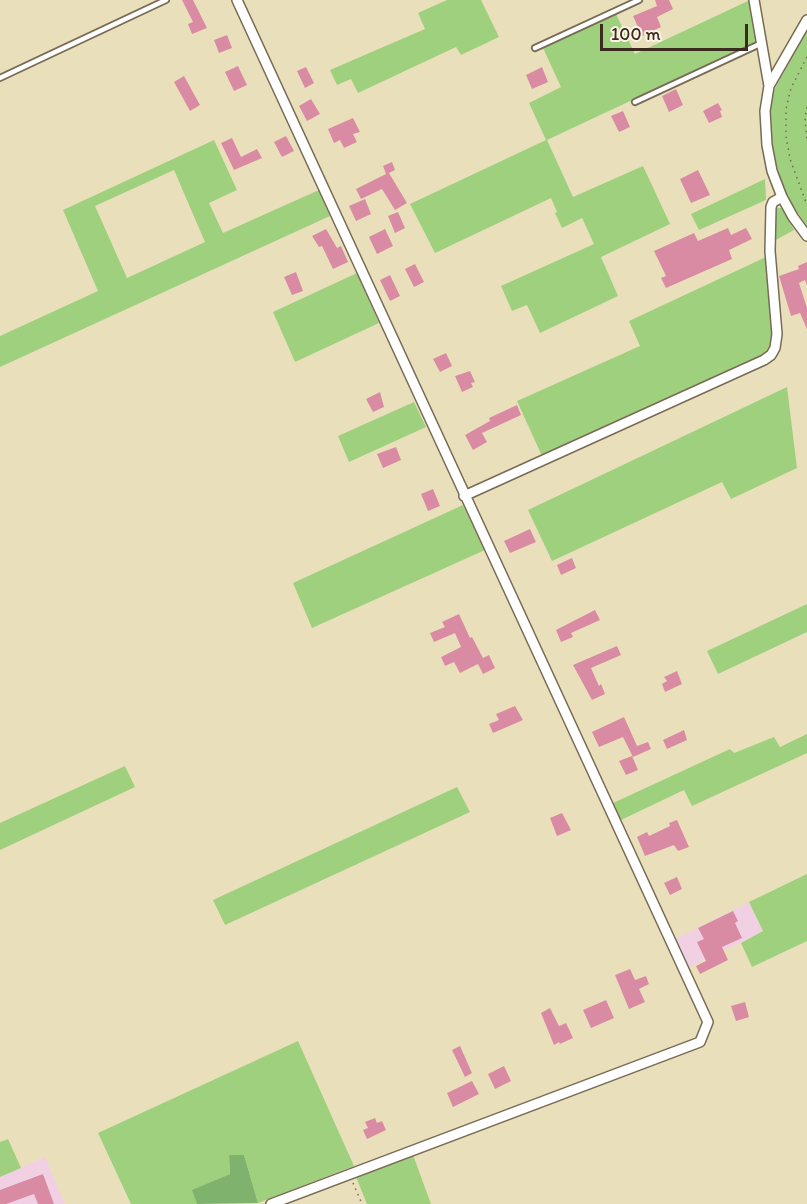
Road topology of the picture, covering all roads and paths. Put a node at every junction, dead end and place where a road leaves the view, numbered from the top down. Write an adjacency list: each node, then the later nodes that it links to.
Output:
1 (166, 0): 9 (lane)
2 (237, 0): 17 (street)
3 (639, 0): 7 (lane)
4 (754, 0): 6 (street)
5 (807, 20): 10 (street)
6 (762, 43): 10 (street); 11 (lane)
7 (535, 48)
8 (807, 57): 15 (path)
9 (0, 78)
10 (769, 86): 14 (street)
11 (635, 102)
12 (807, 107): 13 (path)
13 (807, 142)
14 (782, 197): 16 (street); 17 (street)
15 (807, 205)
16 (807, 236)
17 (464, 496): 18 (street)
18 (349, 1174): 19 (street); 20 (path)
19 (271, 1204)
20 (362, 1204)

